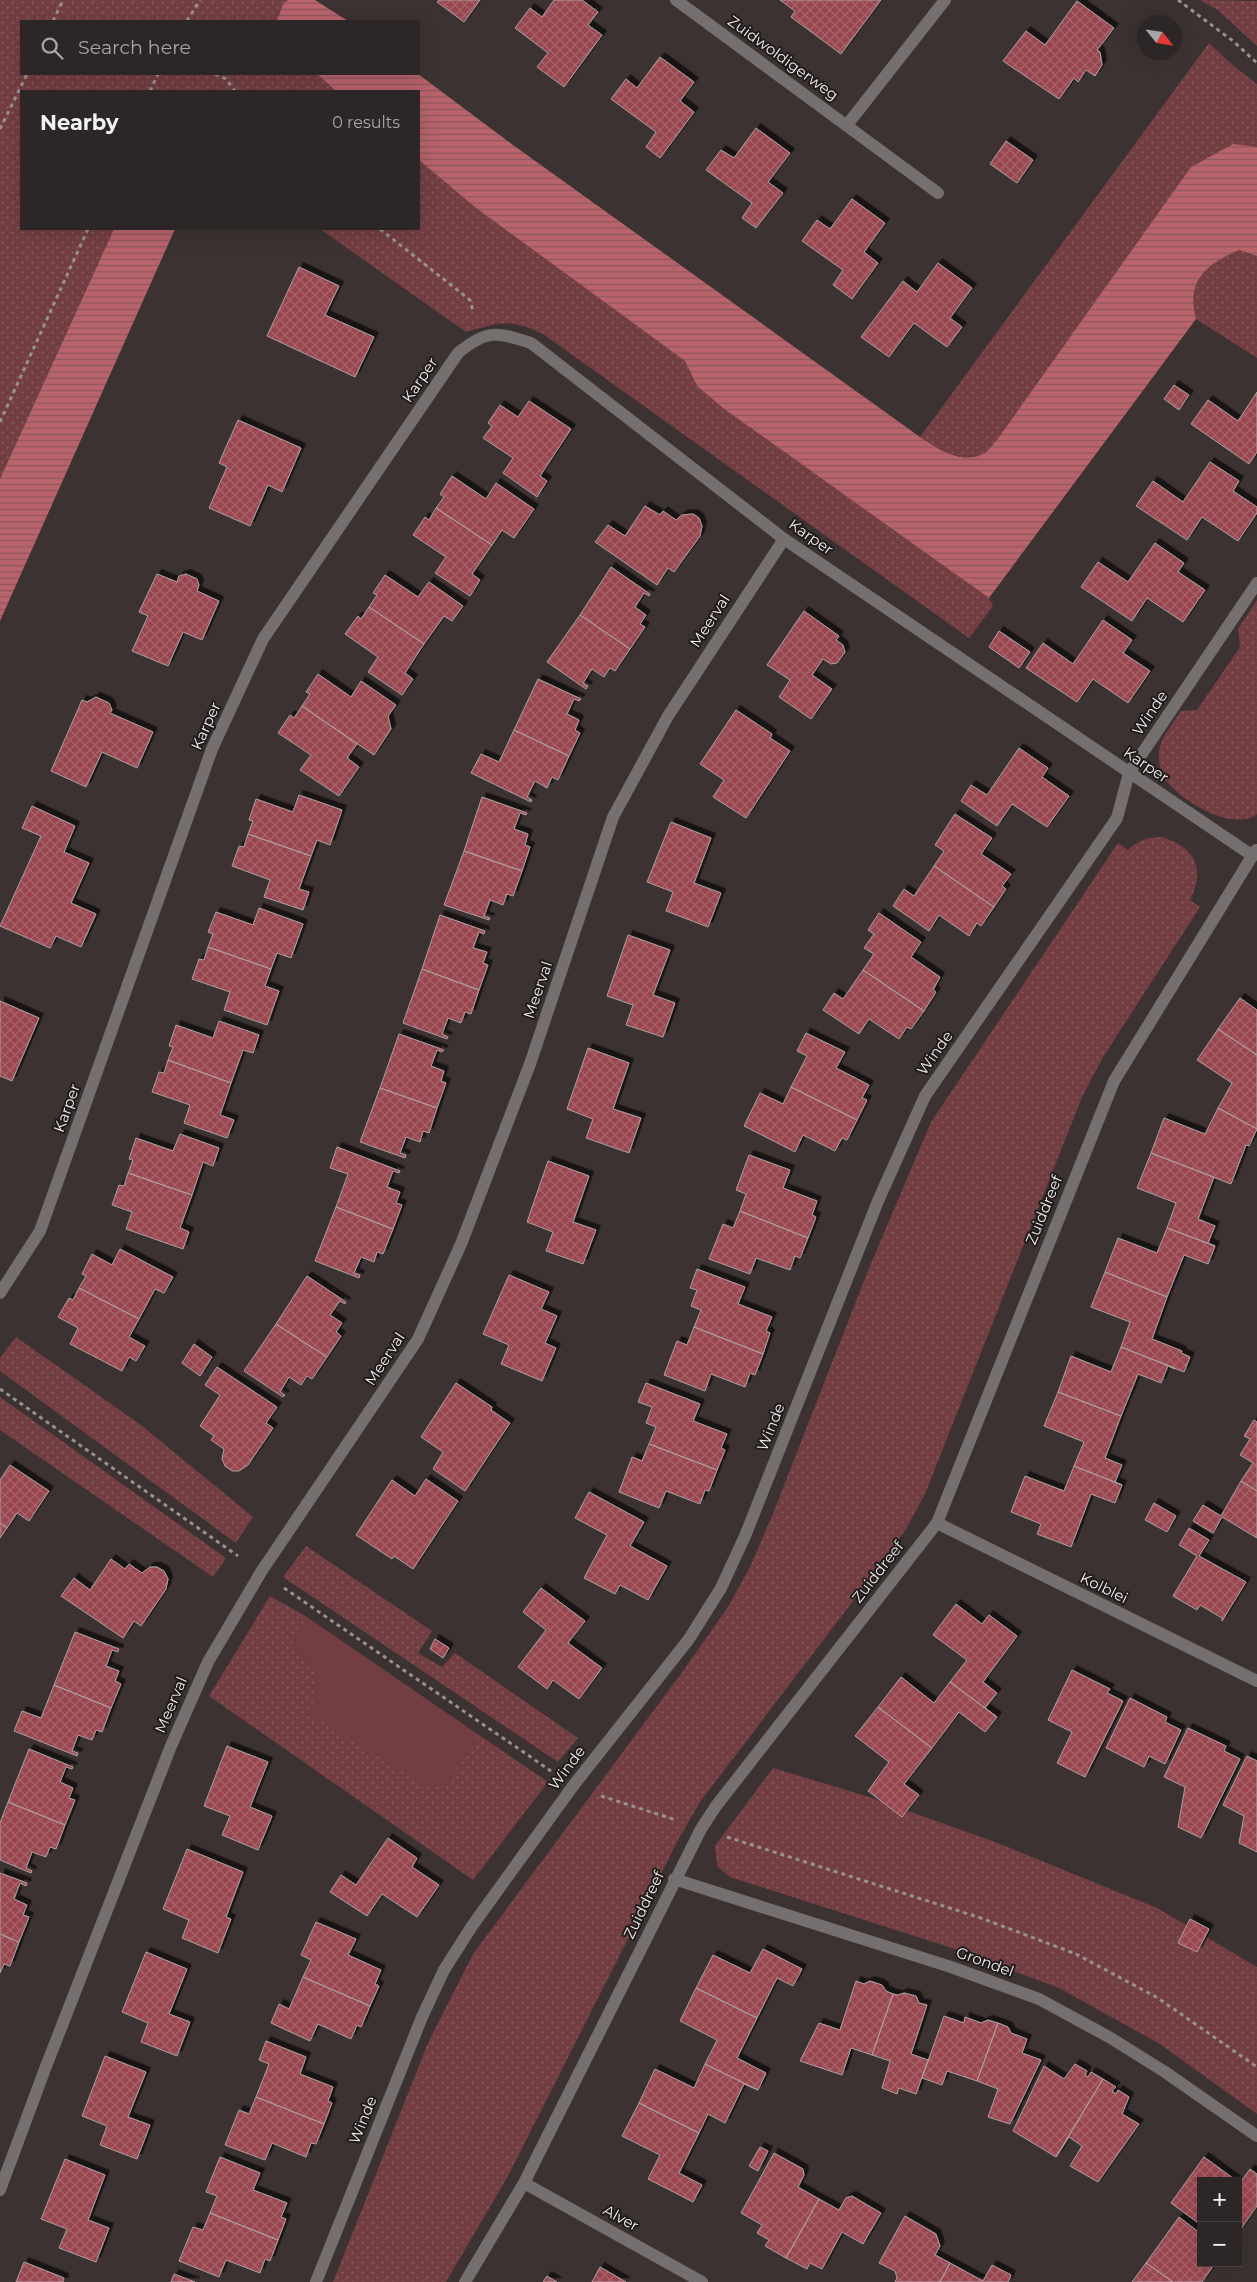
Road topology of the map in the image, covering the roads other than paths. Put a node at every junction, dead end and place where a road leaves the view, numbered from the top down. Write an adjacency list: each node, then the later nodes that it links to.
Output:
1 (676, 0): 3 (street, Zuidwoldigerweg)
2 (945, 0): 3 (street)
3 (847, 125): 4 (street, Zuidwoldigerweg)
4 (938, 193)
5 (784, 539): 7 (street, Karper); 9 (street, Karper); 15 (street, Meerval)
6 (1257, 583): 7 (street, Winde)
7 (1129, 773): 8 (street, Karper); 16 (street, Winde)
8 (1255, 853): 10 (street, Zuiddreef)
9 (0, 1293)
10 (937, 1523): 11 (street, Kolblei); 12 (street, Zuiddreef)
11 (1257, 1681)
12 (674, 1879): 13 (street, Grondel); 14 (street, Zuiddreef)
13 (1257, 2136)
14 (524, 2183): 17 (street, Zuiddreef); 18 (street, Alver)
15 (0, 2190)
16 (316, 2282)
17 (464, 2282)
18 (702, 2282)

